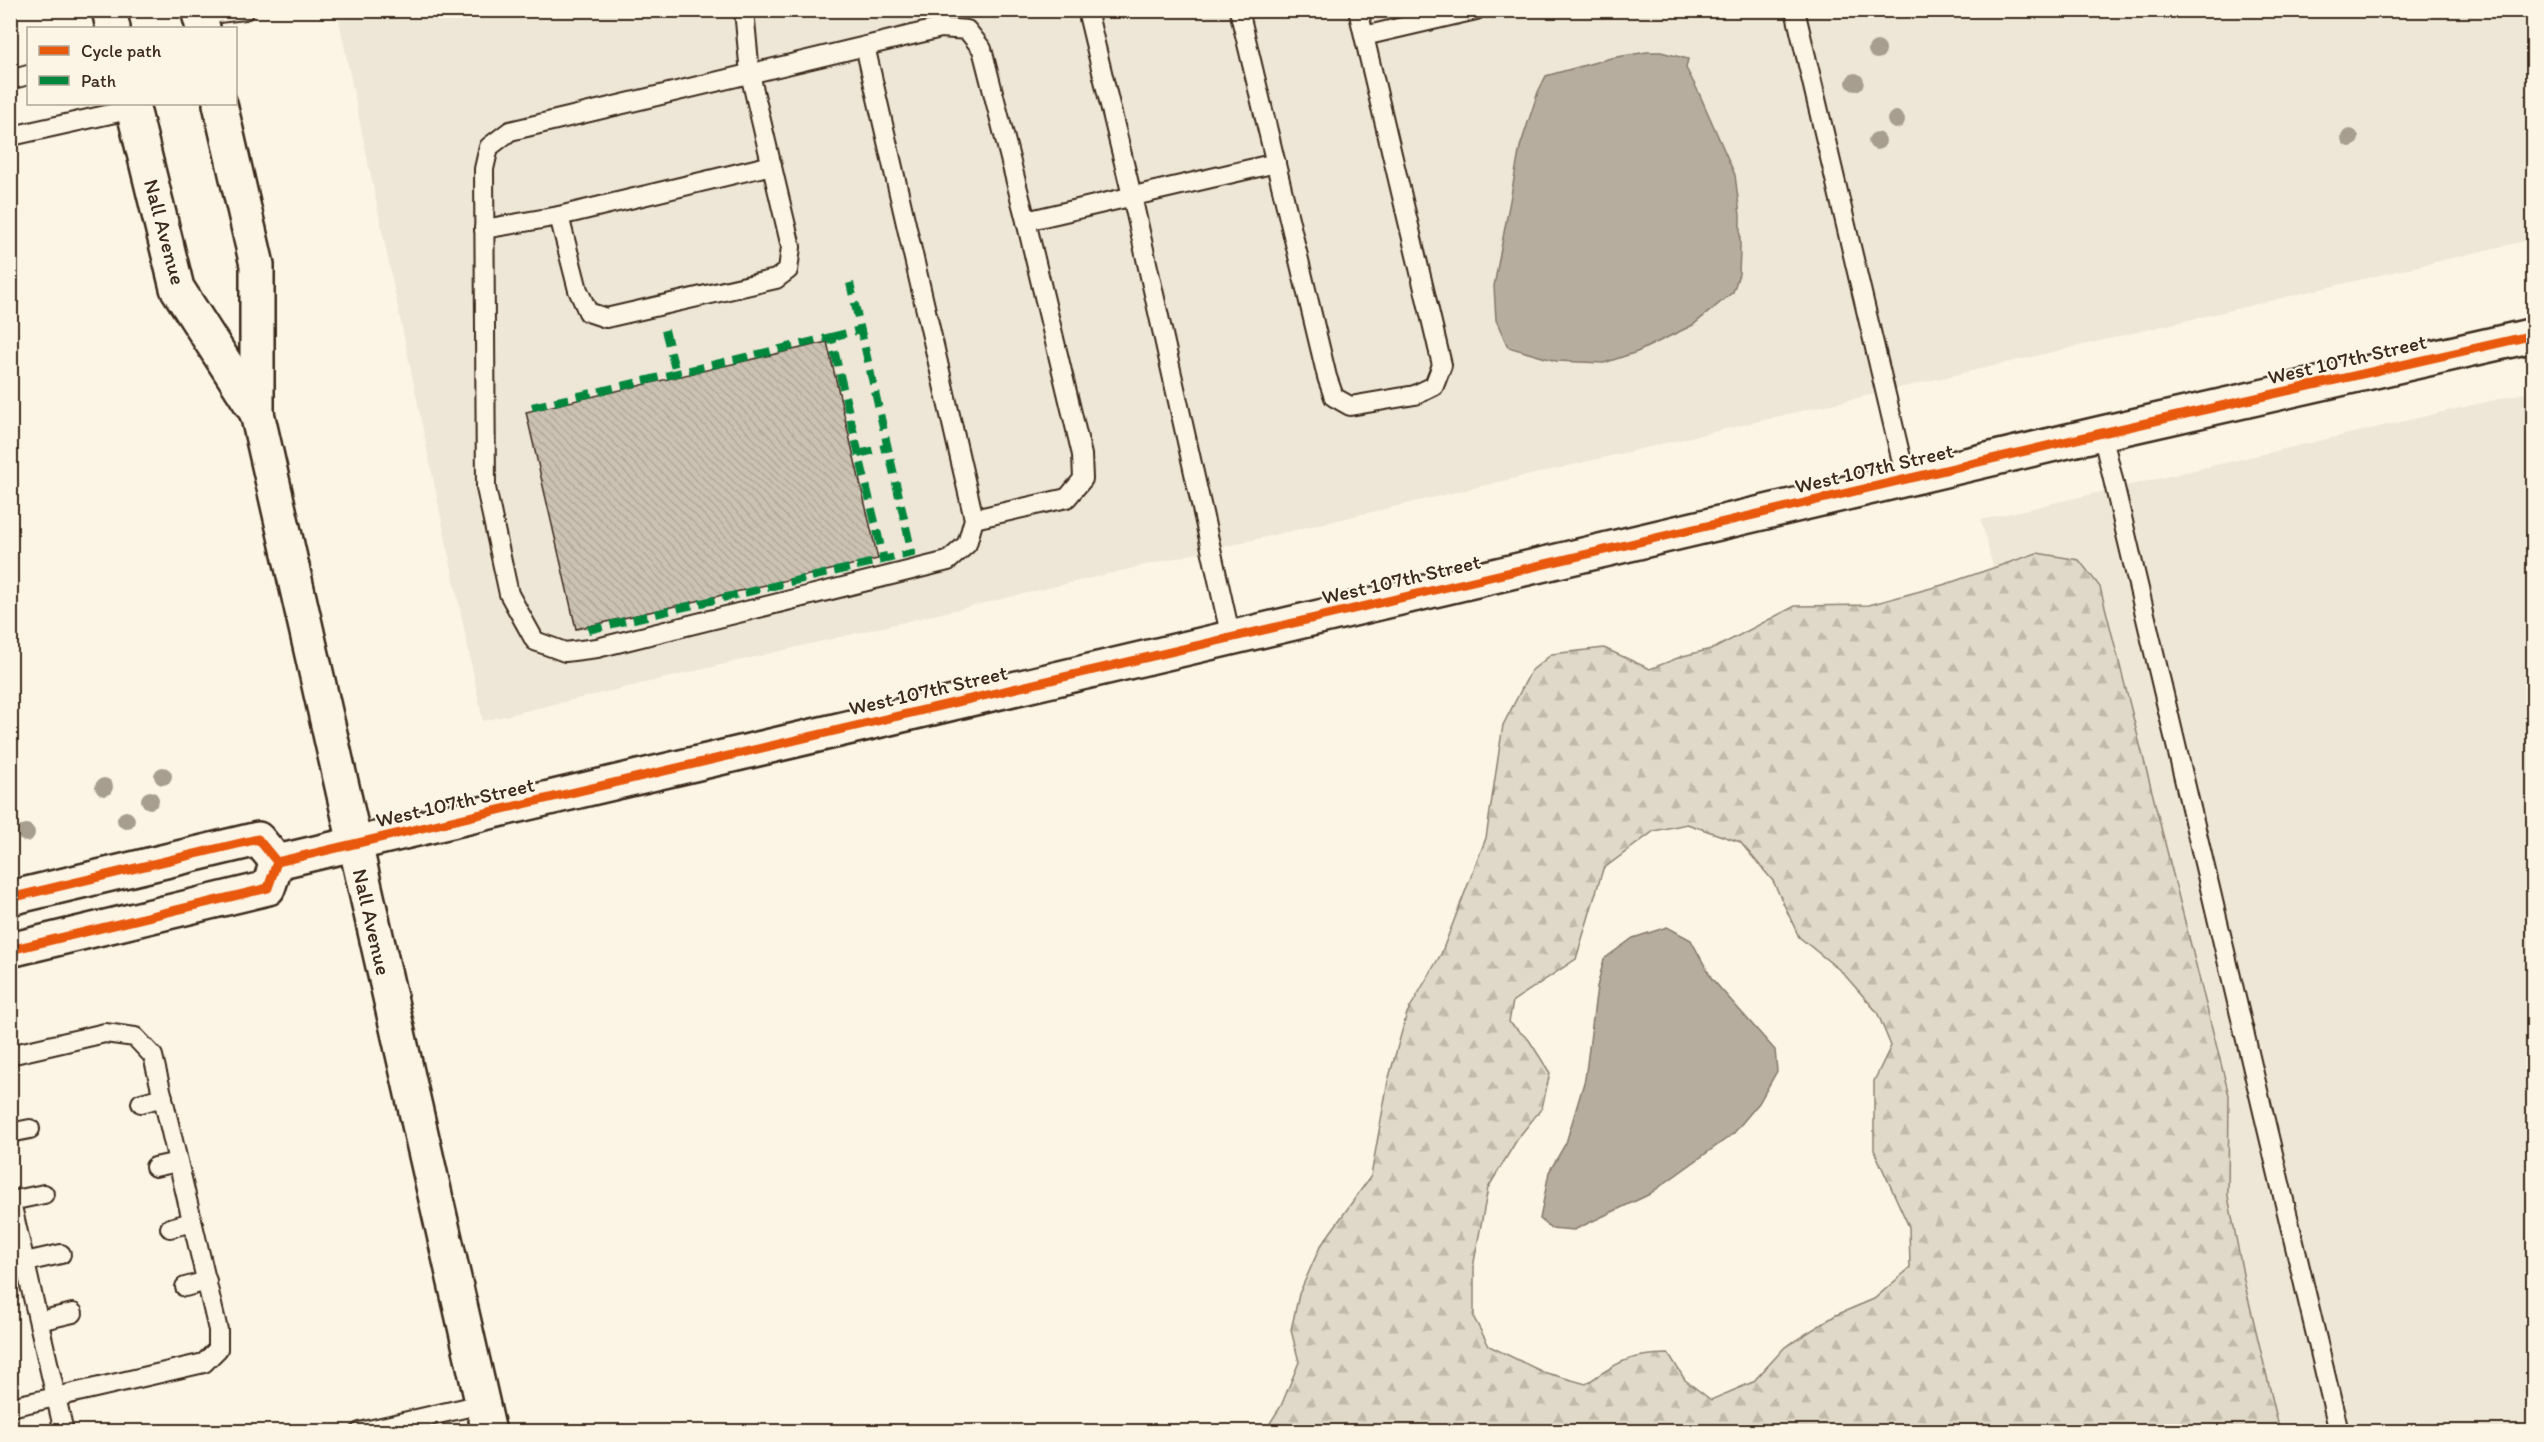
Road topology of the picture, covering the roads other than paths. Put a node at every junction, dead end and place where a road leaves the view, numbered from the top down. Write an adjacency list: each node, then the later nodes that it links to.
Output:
1 (109, 10): 10 (street)
2 (245, 10): 9 (lane)
3 (744, 10): 13 (lane)
4 (1088, 10): 21 (lane)
5 (1239, 10): 19 (lane)
6 (1358, 10): 11 (lane)
7 (1476, 10): 11 (lane)
8 (1795, 10): 28 (lane)
9 (200, 18)
10 (113, 27)
11 (1364, 36): 19 (lane)
12 (865, 46): 13 (lane); 23 (lane); 29 (lane)
13 (750, 74): 20 (lane); 24 (lane)
14 (27, 75): 15 (lane)
15 (10, 80)
16 (220, 105): 26 (street, Nall Avenue)
17 (132, 106): 18 (lane); 26 (street, Nall Avenue)
18 (10, 133)
19 (1276, 163): 21 (lane)
20 (772, 165): 22 (lane); 22 (lane)
21 (1132, 196): 23 (lane); 30 (lane)
22 (560, 216): 24 (lane)
23 (1026, 221): 29 (lane)
24 (484, 228): 29 (lane)
25 (2534, 335): 27 (street, West 107th Street)
26 (257, 412): 31 (street, Nall Avenue)
27 (2102, 433): 28 (street, West 107th Street); 57 (lane)
28 (1906, 479): 30 (street, West 107th Street)
29 (974, 519)
30 (1231, 638): 31 (street, West 107th Street)
31 (354, 844): 32 (street, West 107th Street); 54 (street, Nall Avenue)
32 (277, 861): 33 (street); 34 (street)
33 (10, 898)
34 (10, 950)
35 (10, 1055): 36 (lane)
36 (163, 1097): 37 (lane); 40 (lane)
37 (141, 1103)
38 (30, 1129): 39 (lane)
39 (10, 1133)
40 (178, 1162): 41 (lane); 44 (lane)
41 (155, 1167)
42 (44, 1194): 43 (lane)
43 (11, 1200): 47 (lane)
44 (192, 1222): 45 (lane); 48 (lane)
45 (170, 1228)
46 (61, 1254): 47 (lane)
47 (25, 1262): 51 (lane)
48 (207, 1281): 49 (lane); 52 (lane)
49 (185, 1287)
50 (73, 1313): 51 (lane)
51 (39, 1321): 52 (lane)
52 (56, 1397): 53 (lane); 55 (lane)
53 (10, 1407)
54 (485, 1418): 56 (lane)
55 (64, 1431)
56 (360, 1431)
57 (2339, 1431)

